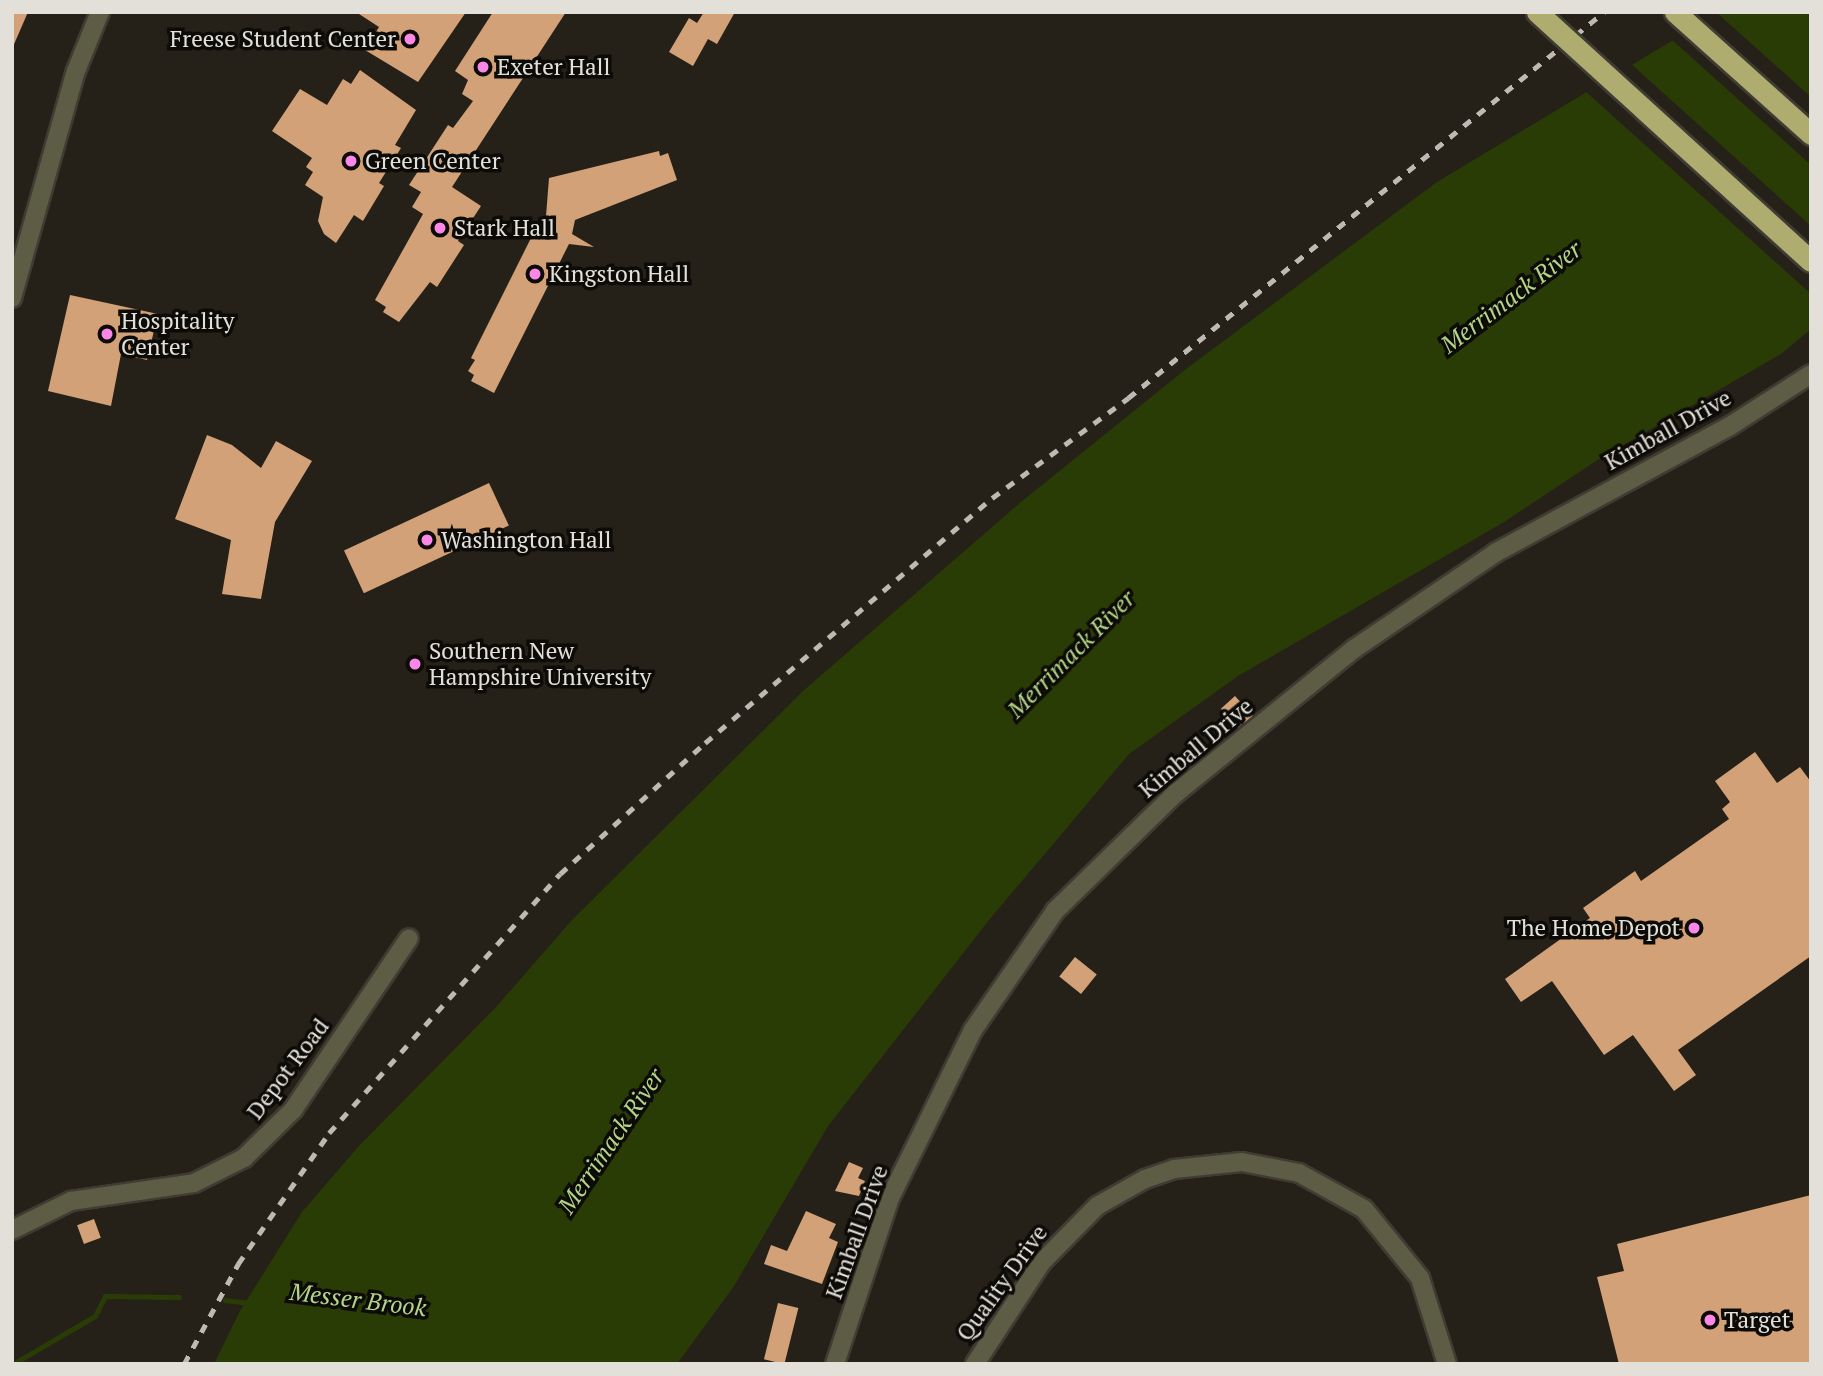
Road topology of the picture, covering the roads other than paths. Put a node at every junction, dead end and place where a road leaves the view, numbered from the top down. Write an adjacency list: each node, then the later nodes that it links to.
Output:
1 (100, 12): 6 (street)
2 (1537, 12): 5 (highway, bridge)
3 (1675, 12): 4 (highway)
4 (1811, 134)
5 (1811, 261)
6 (12, 298)
7 (1811, 374): 10 (street, Kimball Drive)
8 (409, 938): 9 (street, Depot Road)
9 (12, 1230)
10 (835, 1364)
11 (975, 1364): 12 (street, Quality Drive)
12 (1447, 1364)

